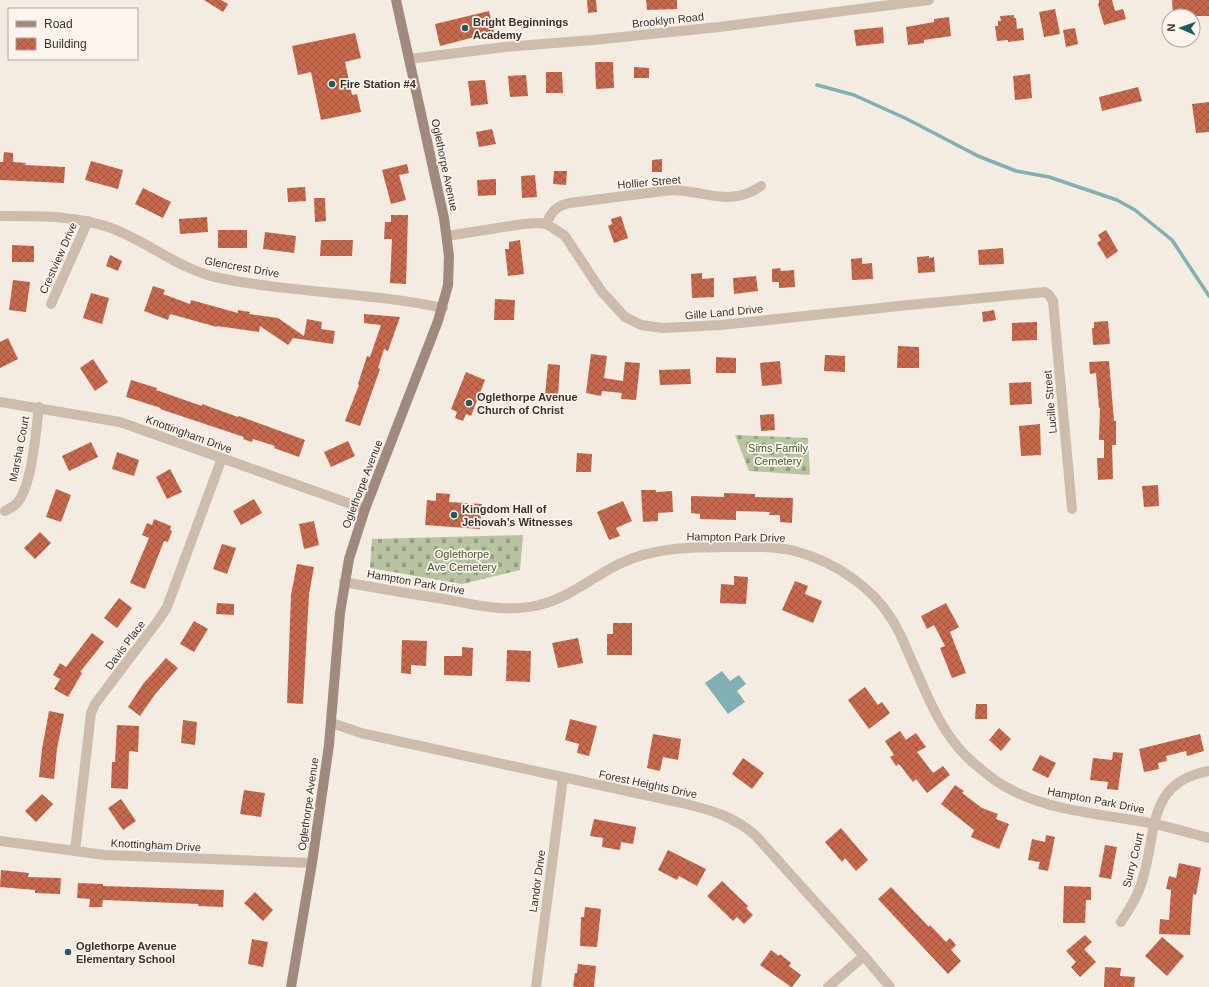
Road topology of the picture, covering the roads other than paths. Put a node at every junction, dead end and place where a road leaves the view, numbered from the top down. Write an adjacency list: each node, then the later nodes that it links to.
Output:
1 (396, 0): 3 (main road, Oglethorpe Avenue)
2 (929, 0): 3 (street, Brooklyn Road)
3 (410, 59): 8 (main road, Oglethorpe Avenue)
4 (761, 186): 7 (street, Hollier Street)
5 (0, 216): 6 (street, Glencrest Drive)
6 (88, 221): 10 (street, Crestview Drive); 11 (street, Glencrest Drive)
7 (546, 224): 8 (street); 9 (street, Gille Land Drive)
8 (447, 236): 11 (main road, Oglethorpe Avenue)
9 (1049, 295): 16 (street, Lucille Street)
10 (51, 304)
11 (443, 308): 15 (main road, Oglethorpe Avenue)
12 (0, 402): 13 (street, Knottingham Drive)
13 (39, 408): 14 (street, Knottingham Drive); 17 (street, Marsha Court)
14 (222, 458): 15 (street, Knottingham Drive); 25 (street, Davis Place)
15 (364, 509): 18 (main road, Oglethorpe Avenue)
16 (1072, 509)
17 (5, 511)
18 (344, 582): 19 (main road, Oglethorpe Avenue); 22 (street, Hampton Park Drive)
19 (332, 723): 21 (street, Forest Heights Drive); 26 (main road, Oglethorpe Avenue)
20 (1209, 771): 22 (street, Surry Court)
21 (563, 778): 28 (street, Forest Heights Drive); 30 (street, Landor Drive)
22 (1154, 824): 23 (street, Hampton Park Drive); 27 (street, Surry Court)
23 (1209, 838)
24 (0, 840): 25 (street, Knottingham Drive)
25 (75, 851): 26 (street, Knottingham Drive)
26 (312, 863): 29 (main road, Oglethorpe Avenue)
27 (1121, 922)
28 (864, 956): 31 (street); 32 (street, Forest Heights Drive)
29 (291, 987)
30 (536, 987)
31 (828, 987)
32 (890, 987)

